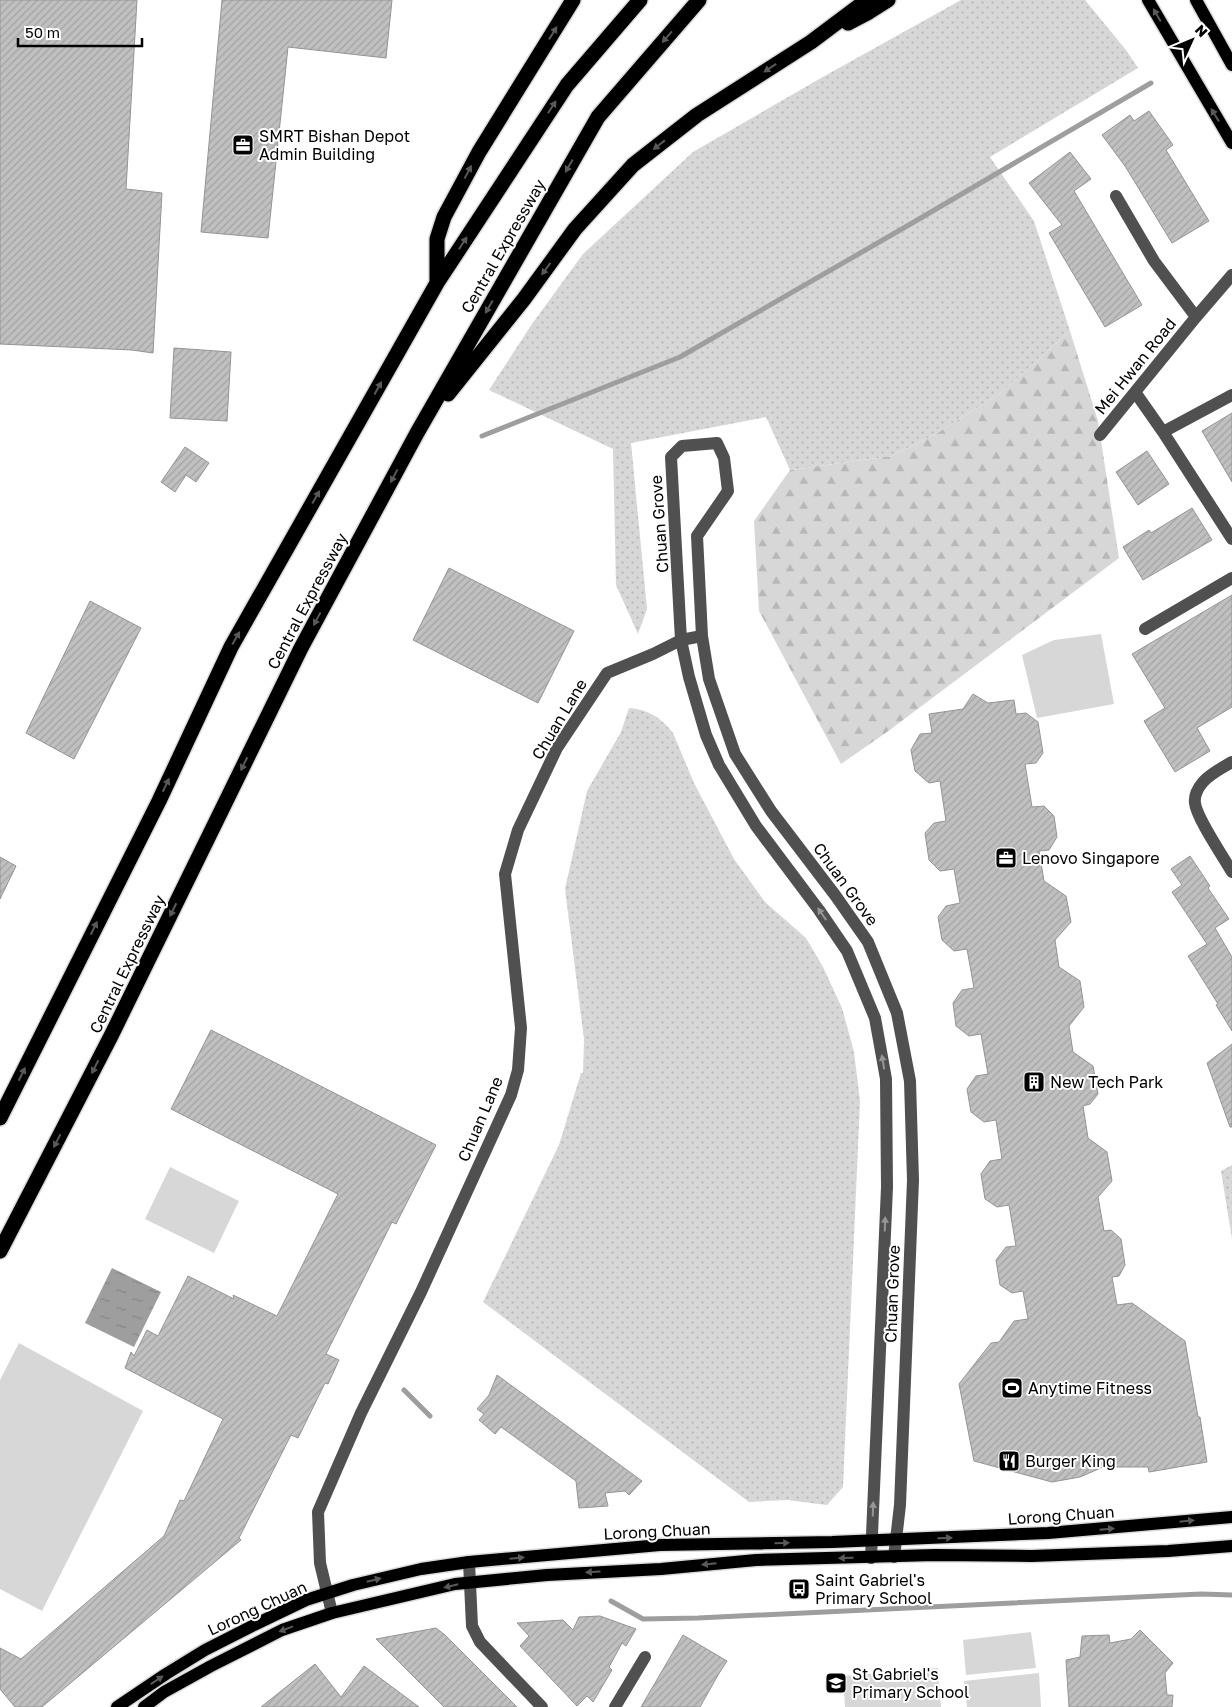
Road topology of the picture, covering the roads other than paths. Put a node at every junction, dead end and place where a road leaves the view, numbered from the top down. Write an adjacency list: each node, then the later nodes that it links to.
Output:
1 (573, 0): 13 (highway, one-way to 1)
2 (640, 0): 13 (highway, Central Expressway, one-way to 2)
3 (698, 0): 18 (highway, Central Expressway, one-way to 18)
4 (867, 0): 8 (highway)
5 (888, 0): 8 (highway)
6 (1148, 0): 10 (main road, one-way to 6)
7 (1196, 0): 9 (main road)
8 (811, 42): 18 (highway, one-way to 18)
9 (1232, 65)
10 (1232, 143)
11 (1116, 196): 14 (street, Mei Hwan Road)
12 (1232, 275): 14 (street, Mei Hwan Road)
13 (436, 283): 27 (highway, Central Expressway, one-way to 13)
14 (1196, 317): 15 (street, Mei Hwan Road)
15 (1135, 392): 17 (street); 19 (street, Mei Hwan Road)
16 (1232, 395): 17 (street)
17 (1163, 432): 20 (street)
18 (417, 433): 28 (highway, Central Expressway, one-way to 28)
19 (1100, 435)
20 (1232, 539)
21 (1232, 578): 22 (street)
22 (1145, 629)
23 (702, 636): 24 (street, Chuan Lane); 24 (street, Chuan Grove); 31 (street, Chuan Grove)
24 (681, 640): 30 (street, Chuan Grove, one-way to 24); 37 (street, Chuan Lane)
25 (1232, 762): 26 (street)
26 (1232, 872)
27 (0, 1118)
28 (0, 1252)
29 (1232, 1517): 31 (main road, Lorong Chuan, one-way to 29)
30 (872, 1540): 31 (main road, Lorong Chuan); 33 (street, Chuan Grove); 35 (main road, Lorong Chuan, one-way to 30)
31 (896, 1540): 34 (street, Chuan Grove)
32 (1232, 1546): 34 (main road, Lorong Chuan)
33 (871, 1558): 34 (main road, Lorong Chuan); 36 (main road, Lorong Chuan, one-way to 36)
34 (894, 1558)
35 (469, 1562): 36 (street); 37 (main road, Lorong Chuan, one-way to 35)
36 (470, 1582): 38 (main road, Lorong Chuan, one-way to 38); 42 (street)
37 (327, 1593): 38 (street, Chuan Lane); 40 (main road, Lorong Chuan, one-way to 37)
38 (332, 1613): 41 (main road, Lorong Chuan, one-way to 41)
39 (646, 1657): 43 (street)
40 (117, 1707)
41 (144, 1707)
42 (542, 1707)
43 (615, 1707)

